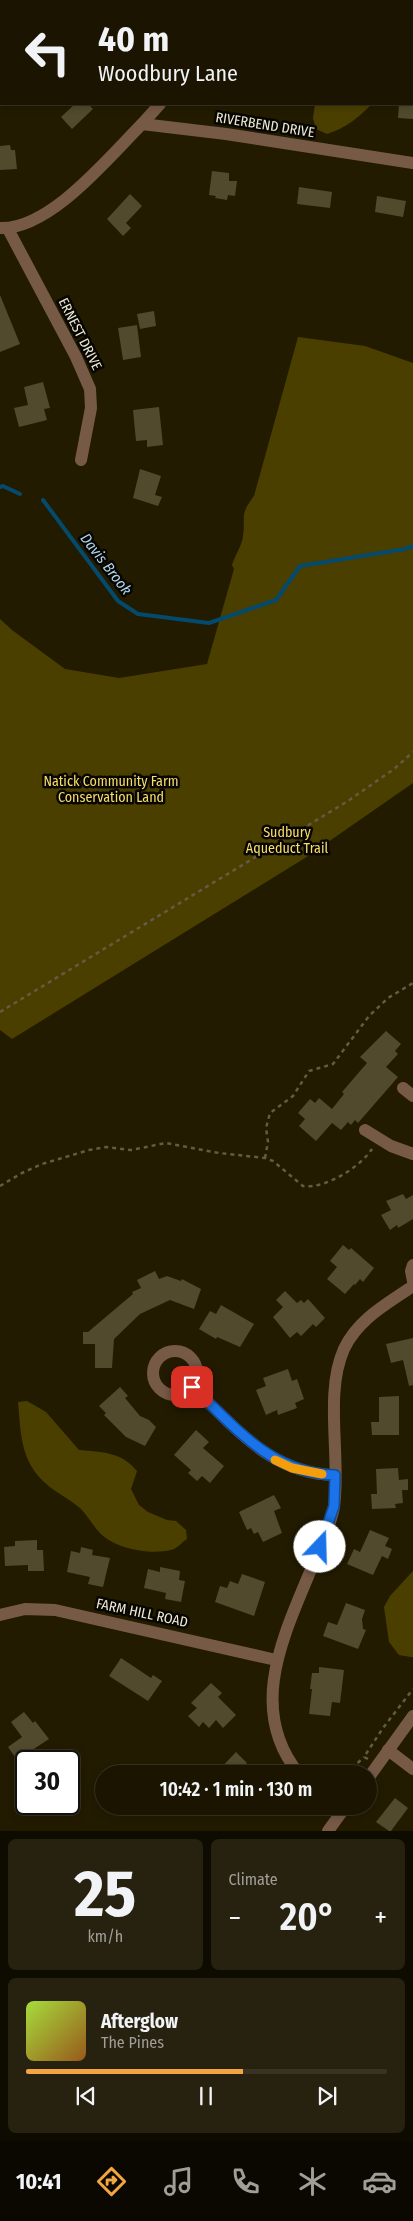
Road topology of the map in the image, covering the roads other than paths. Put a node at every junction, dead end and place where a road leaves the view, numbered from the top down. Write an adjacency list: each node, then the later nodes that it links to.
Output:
1 (159, 105): 2 (street)
2 (142, 124): 3 (street, RIVERBEND DRIVE); 4 (street)
3 (413, 163)
4 (4, 228): 5 (street, ERNEST DRIVE)
5 (81, 460)
6 (365, 1130): 7 (street)
7 (413, 1154)
8 (413, 1265): 9 (street)
9 (413, 1282)
10 (413, 1286): 12 (street)
11 (192, 1387): 12 (street)
12 (335, 1475): 14 (street)
13 (0, 1615): 14 (street, FARM HILL ROAD)
14 (276, 1660): 17 (street)
15 (413, 1716): 16 (street)
16 (388, 1750): 18 (street); 19 (street)
17 (293, 1765)
18 (377, 1765)
19 (413, 1769)
20 (336, 1815): 21 (street)
21 (328, 1831)

